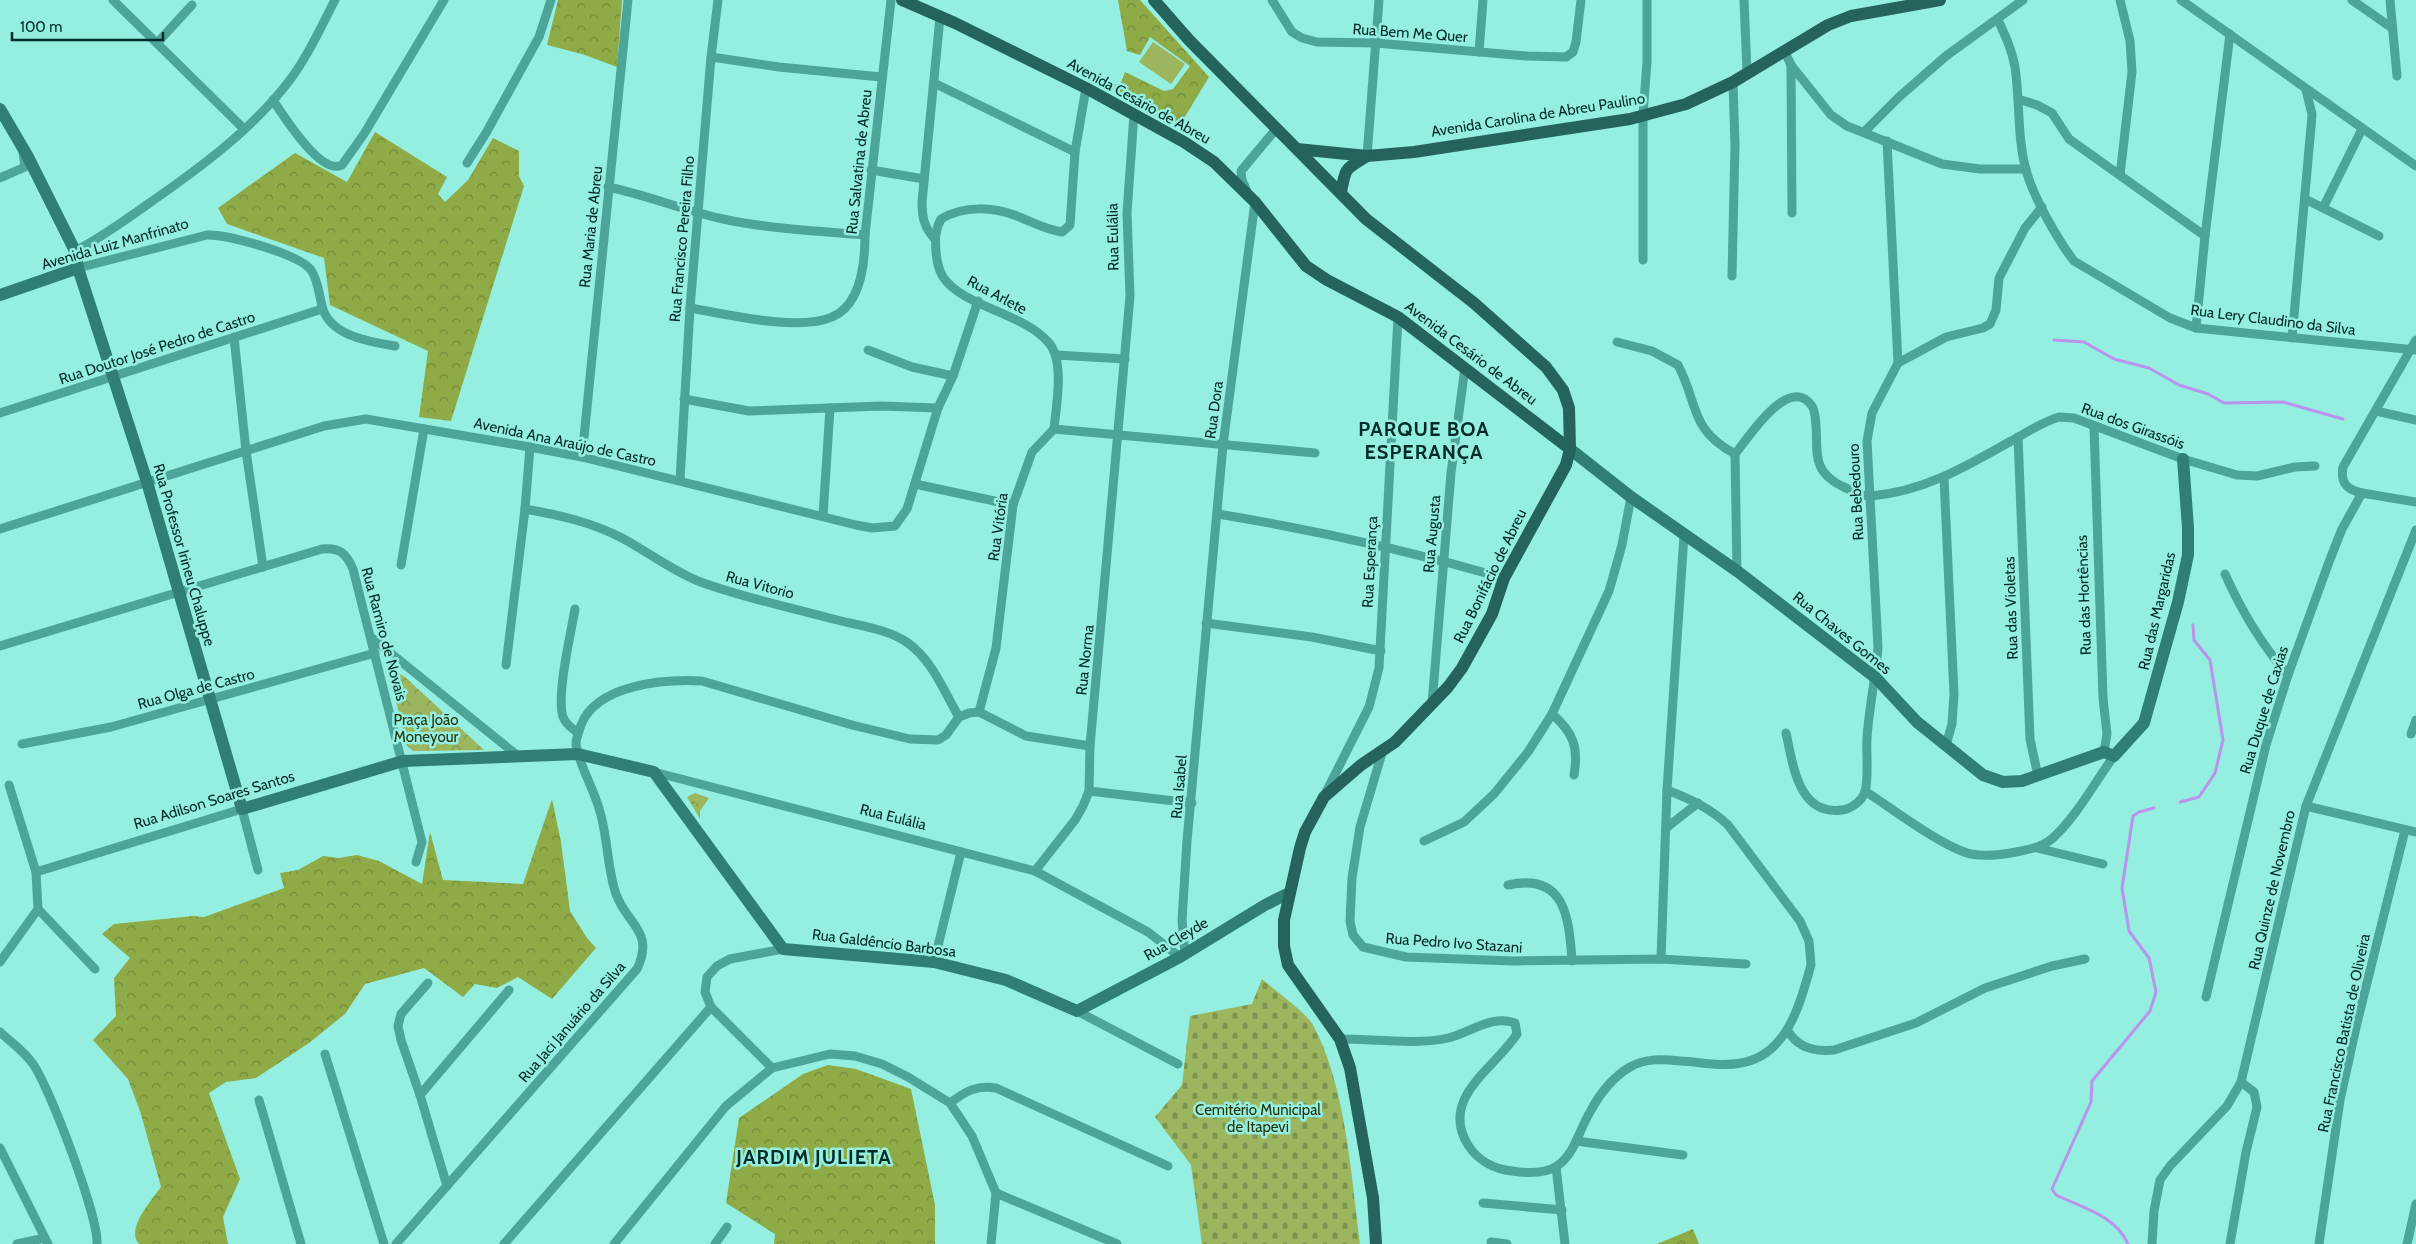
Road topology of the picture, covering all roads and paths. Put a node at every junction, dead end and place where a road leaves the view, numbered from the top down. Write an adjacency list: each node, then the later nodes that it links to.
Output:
1 (113, 0): 27 (street)
2 (335, 0): 41 (street)
3 (444, 0): 41 (street)
4 (551, 0): 54 (street)
5 (628, 0): 63 (street, Rua Maria de Abreu)
6 (718, 0): 31 (street, Rua Francisco Pereira Filho)
7 (891, 0): 35 (street, Rua Salvatina de Abreu)
8 (902, 0): 23 (main road, Avenida Cesário de Abreu)
9 (1154, 0): 46 (main road, Rua Bonifácio de Abreu)
10 (1272, 0): 28 (street, Rua Bem Me Quer)
11 (1379, 0): 28 (street)
12 (1483, 0): 29 (street)
13 (1581, 0): 29 (street, Rua Bem Me Quer)
14 (1647, 0): 44 (street)
15 (1744, 0): 33 (street)
16 (1940, 0): 30 (main road, Avenida Carolina de Abreu Paulino)
17 (2022, 0): 24 (street)
18 (2120, 0): 60 (street)
19 (2181, 0): 26 (street)
20 (2352, 0): 25 (street)
21 (2390, 0): 25 (street)
22 (192, 5): 27 (street)
23 (940, 17): 37 (street); 38 (main road, Avenida Cesário de Abreu)
24 (1998, 20): 40 (street, Rua Lery Claudino da Silva); 48 (street)
25 (2392, 28): 34 (street)
26 (2230, 34): 39 (street); 72 (street)
27 (158, 42): 45 (street)
28 (1376, 42): 29 (street, Rua Bem Me Quer); 53 (street)
29 (1479, 52)
30 (1785, 52): 32 (street); 33 (main road, Avenida Carolina de Abreu Paulino)
31 (710, 57): 35 (street); 69 (street, Rua Francisco Pereira Filho)
32 (1791, 65): 48 (street); 70 (street)
33 (1747, 72): 36 (main road, Avenida Carolina de Abreu Paulino)
34 (2397, 76)
35 (881, 77): 58 (street, Rua Salvatina de Abreu)
36 (1733, 82): 44 (main road, Avenida Carolina de Abreu Paulino); 78 (street)
37 (934, 83): 52 (street); 62 (street)
38 (1086, 88): 43 (main road, Avenida Cesário de Abreu); 52 (street)
39 (2306, 90): 47 (street); 66 (street)
40 (2018, 99): 57 (street, Rua Lery Claudino da Silva); 60 (street)
41 (273, 100): 45 (street)
42 (1, 112): 50 (street, Rua Professor Irineu Chaluppe)
43 (1134, 114): 55 (main road, Avenida Cesário de Abreu); 93 (street, Rua Eulália)
44 (1643, 115): 53 (main road, Avenida Carolina de Abreu Paulino); 76 (street)
45 (243, 128): 75 (street)
46 (1276, 129): 51 (main road, Rua Bonifácio de Abreu); 59 (street)
47 (2362, 129): 56 (street); 68 (street)
48 (1864, 132): 49 (street)
49 (1887, 141): 57 (street); 94 (street)
50 (23, 148): 61 (street); 75 (street, Rua Professor Irineu Chaluppe)
51 (1297, 149): 53 (main road, Avenida Carolina de Abreu Paulino); 64 (main road, Rua Bonifácio de Abreu)
52 (1076, 152): 74 (street)
53 (1367, 156): 64 (main road)
54 (467, 163)
55 (1219, 166): 59 (street); 65 (main road, Avenida Cesário de Abreu)
56 (2416, 166)
57 (2026, 169): 67 (street, Rua Lery Claudino da Silva)
58 (871, 170): 62 (street); 71 (street, Rua Salvatina de Abreu)
59 (1242, 171): 65 (street)
60 (2120, 175): 72 (street)
61 (0, 178)
62 (924, 179): 74 (street)
63 (608, 188): 69 (street); 115 (street, Rua Maria de Abreu)
64 (1341, 192): 111 (main road, Rua Bonifácio de Abreu)
65 (1252, 198): 83 (main road, Avenida Cesário de Abreu); 109 (street, Rua Dora)
66 (2304, 199): 68 (street); 86 (street)
67 (2042, 207): 84 (street, Rua Lery Claudino da Silva); 94 (street)
68 (2323, 208): 73 (street)
69 (698, 213): 71 (street); 81 (street, Rua Francisco Pereira Filho)
70 (1792, 213)
71 (865, 235): 81 (street, Rua Salvatina de Abreu)
72 (2205, 236): 84 (street)
73 (2379, 236)
74 (934, 238): 80 (street, Rua Arlete)
75 (75, 250): 77 (street, Rua Professor Irineu Chaluppe)
76 (1643, 260)
77 (78, 268): 79 (street, Avenida Luiz Manfrinato); 82 (street, Avenida Luiz Manfrinato); 96 (street, Rua Professor Irineu Chaluppe)
78 (1732, 276)
79 (0, 295)
80 (978, 302): 92 (street, Rua Arlete); 97 (street, Avenida Ana Araújo de Castro)
81 (690, 308): 98 (street, Rua Francisco Pereira Filho)
82 (322, 309): 85 (street, Rua Doutor José Pedro de Castro); 89 (street)
83 (1398, 317): 95 (main road, Avenida Cesário de Abreu); 133 (street, Rua Esperança)
84 (2196, 328): 86 (street, Rua Lery Claudino da Silva)
85 (234, 337): 96 (street, Rua Doutor José Pedro de Castro); 112 (street)
86 (2292, 338): 90 (street, Rua Lery Claudino da Silva)
87 (2416, 340): 90 (street)
88 (1617, 342): 114 (street)
89 (395, 346)
90 (2414, 349): 101 (street)
91 (868, 350): 97 (street)
92 (1056, 355): 93 (street); 106 (street)
93 (1125, 359): 107 (street, Rua Eulália)
94 (1898, 363): 123 (street, Rua Bebedouro)
95 (1465, 367): 111 (main road, Avenida Cesário de Abreu); 134 (street, Rua Augusta)
96 (114, 376): 102 (street, Rua Doutor José Pedro de Castro); 120 (street, Rua Professor Irineu Chaluppe)
97 (953, 376): 100 (street, Avenida Ana Araújo de Castro)
98 (684, 399): 99 (street); 119 (street, Rua Francisco Pereira Filho)
99 (830, 408): 100 (street); 129 (street)
100 (938, 408): 121 (street, Avenida Ana Araújo de Castro)
101 (2376, 411): 103 (street); 122 (street)
102 (0, 413)
103 (2416, 420)
104 (2094, 426): 108 (street, Rua dos Girassóis); 116 (street, Rua dos Girassóis); 164 (street, Rua das Hortências)
105 (424, 429): 110 (street, Avenida Ana Araújo de Castro); 112 (street, Avenida Ana Araújo de Castro); 135 (street)
106 (1054, 429): 107 (street); 126 (street, Rua Vitória)
107 (1118, 436): 109 (street); 160 (street, Rua Norma)
108 (2018, 437): 118 (street, Rua dos Girassóis); 169 (street, Rua das Violetas)
109 (1223, 445): 113 (street); 128 (street, Rua Dora)
110 (530, 446): 115 (street, Avenida Ana Araújo de Castro); 127 (street)
111 (1570, 449): 124 (street, Rua Chaves Gomes); 139 (main road, Rua Bonifácio de Abreu)
112 (246, 451): 120 (street, Avenida Ana Araújo de Castro); 136 (street)
113 (1315, 453)
114 (1736, 454): 123 (street); 137 (street)
115 (582, 457): 119 (street, Avenida Ana Araújo de Castro)
116 (2183, 459): 117 (street, Rua dos Girassóis); 164 (street, Rua das Margaridas)
117 (2316, 466)
118 (1944, 478): 123 (street, Rua dos Girassóis); 161 (street)
119 (680, 480): 129 (street, Avenida Ana Araújo de Castro)
120 (147, 482): 130 (street, Avenida Ana Araújo de Castro); 140 (street, Rua Professor Irineu Chaluppe)
121 (915, 484): 126 (street); 129 (street, Avenida Ana Araújo de Castro)
122 (2362, 493): 125 (street); 148 (street, Rua Duque de Caxias)
123 (1869, 496): 149 (street, Rua Bebedouro)
124 (1631, 497): 132 (street, Rua Chaves Gomes); 153 (street)
125 (2416, 502)
126 (1013, 505): 152 (street, Rua Vitória)
127 (525, 509): 147 (street); 154 (street, Rua Vitorio)
128 (1218, 514): 133 (street); 142 (street, Rua Dora)
129 (823, 516)
130 (1, 527)
131 (2416, 530): 177 (street, Rua Quinze de Novembro)
132 (1684, 535): 137 (street, Rua Chaves Gomes); 171 (street)
133 (1384, 547): 134 (street); 145 (street, Rua Esperança)
134 (1444, 560): 139 (street); 151 (street, Rua Augusta)
135 (401, 565)
136 (263, 566): 140 (street); 143 (street, Rua Ramiro de Novais)
137 (1737, 571): 149 (street, Rua Chaves Gomes)
138 (2226, 574): 148 (street)
139 (1504, 578): 151 (main road, Rua Bonifácio de Abreu)
140 (178, 592): 144 (street); 150 (street, Rua Professor Irineu Chaluppe)
141 (575, 609): 156 (street)
142 (1206, 623): 145 (street); 175 (street, Rua Isabel)
143 (372, 638): 146 (street, Rua Ramiro de Novais); 165 (street)
144 (0, 646)
145 (1381, 651): 174 (street, Rua Esperança)
146 (376, 653): 150 (street, Rua Olga de Castro); 166 (street, Rua Ramiro de Novais)
147 (506, 665)
148 (2288, 675): 204 (street, Rua Duque de Caxias)
149 (1876, 678): 161 (street, Rua Chaves Gomes); 173 (street, Rua Bebedouro)
150 (210, 700): 159 (street, Rua Olga de Castro); 178 (street, Rua Professor Irineu Chaluppe)
151 (1432, 704): 162 (main road, Rua Bonifácio de Abreu)
152 (979, 712): 154 (street); 160 (street)
153 (1552, 714): 168 (street); 182 (street)
154 (959, 717): 156 (street)
155 (2416, 720): 158 (street)
156 (578, 733): 163 (street)
157 (1786, 733): 173 (street)
158 (2411, 734)
159 (22, 744)
160 (1090, 746): 172 (street, Rua Norma)
161 (1946, 746): 169 (street, Rua Chaves Gomes)
162 (1382, 753): 174 (main road, Rua Bonifácio de Abreu); 197 (street, Rua Pedro Ivo Stazani)
163 (578, 754): 165 (street, Rua Eulália); 167 (street, Rua Eulália); 222 (street, Rua Jaci Januário da Silva)
164 (2109, 754): 169 (street, Rua Chaves Gomes); 183 (street)
165 (518, 756): 166 (street, Rua Adilson Soares Santos)
166 (403, 761): 178 (street, Rua Adilson Soares Santos); 185 (street, Rua Ramiro de Novais)
167 (654, 772): 184 (street, Rua Eulália); 193 (street)
168 (1574, 775)
169 (2038, 776)
170 (9, 786): 189 (street)
171 (1667, 790): 176 (street); 179 (street)
172 (1089, 791): 175 (street); 188 (street, Rua Norma)
173 (1865, 791): 183 (street)
174 (1324, 796): 191 (main road, Rua Bonifácio de Abreu)
175 (1192, 803): 194 (street, Rua Isabel)
176 (1698, 803): 179 (street); 207 (street)
177 (2306, 806): 180 (street); 213 (street, Rua Quinze de Novembro)
178 (242, 809): 187 (street, Rua Professor Irineu Chaluppe); 189 (street, Rua Adilson Soares Santos)
179 (1666, 828): 195 (street)
180 (2405, 830): 181 (street); 245 (street, Rua Francisco Batista de Oliveira)
181 (2416, 832)
182 (1424, 841)
183 (2037, 848): 186 (street)
184 (961, 852): 188 (street, Rua Eulália); 199 (street)
185 (416, 862)
186 (2103, 864)
187 (258, 870)
188 (1035, 871): 194 (street, Rua Eulália)
189 (36, 872): 192 (street)
190 (1508, 885): 197 (street)
191 (1289, 894): 194 (street, Rua Cleyde); 209 (main road, Rua Bonifácio de Abreu)
192 (38, 910): 198 (street); 201 (street)
193 (783, 949): 199 (street, Rua Galdêncio Barbosa); 205 (street)
194 (1183, 955): 206 (street, Rua Cleyde)
195 (1661, 959): 197 (street, Rua Pedro Ivo Stazani); 200 (street, Rua Pedro Ivo Stazani)
196 (2085, 959): 207 (street)
197 (1572, 961)
198 (0, 962)
199 (934, 962): 206 (street, Rua Galdêncio Barbosa)
200 (1746, 964)
201 (94, 969)
202 (428, 983): 214 (street)
203 (509, 990): 214 (street)
204 (2206, 997)
205 (710, 1007): 212 (street); 235 (street)
206 (1077, 1011): 211 (street, Rua Galdêncio Barbosa)
207 (1788, 1030): 217 (street)
208 (0, 1032): 231 (street)
209 (1340, 1040): 221 (street); 240 (main road, Rua Bonifácio de Abreu)
210 (325, 1054): 233 (street)
211 (1178, 1064)
212 (772, 1068): 216 (street); 236 (street)
213 (2241, 1082): 243 (street, Rua Quinze de Novembro); 244 (street)
214 (420, 1095): 222 (street)
215 (259, 1100): 232 (street)
216 (950, 1103): 220 (street); 223 (street)
217 (1576, 1141): 219 (street); 221 (street)
218 (0, 1148): 228 (street)
219 (1683, 1155)
220 (1168, 1166)
221 (1556, 1167): 226 (street)
222 (447, 1186): 234 (street, Rua Jaci Januário da Silva)
223 (996, 1193): 238 (street); 239 (street)
224 (1483, 1203): 226 (street)
225 (2416, 1204): 246 (street)
226 (1562, 1210): 242 (street)
227 (727, 1227): 237 (street)
228 (47, 1241): 230 (street)
229 (1491, 1242): 241 (street)
230 (17, 1244)
231 (97, 1244)
232 (301, 1244)
233 (384, 1244)
234 (396, 1244)
235 (504, 1244)
236 (614, 1244)
237 (715, 1244)
238 (991, 1244)
239 (1117, 1244)
240 (1376, 1244)
241 (1507, 1244)
242 (1565, 1244)
243 (2152, 1244)
244 (2230, 1244)
245 (2319, 1244)
246 (2407, 1244)

